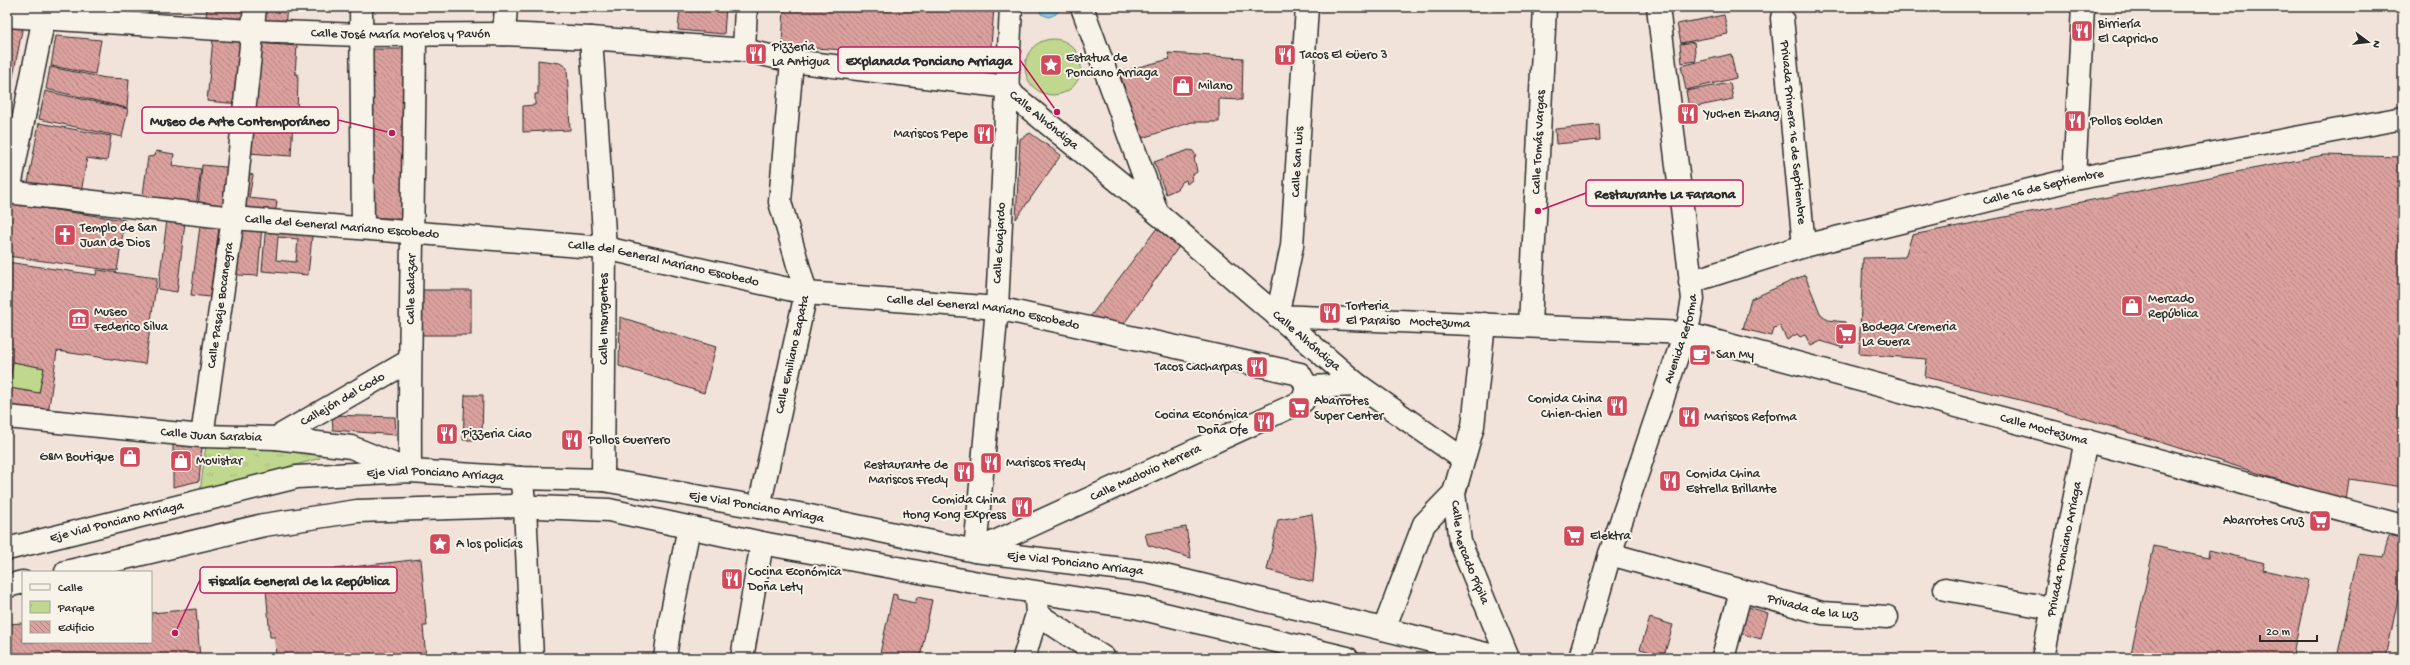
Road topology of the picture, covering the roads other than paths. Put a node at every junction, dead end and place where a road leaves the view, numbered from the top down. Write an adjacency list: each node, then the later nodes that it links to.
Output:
1 (255, 7): 14 (street, Calle Pasaje Bocanegra)
2 (361, 7): 16 (street)
3 (506, 7): 15 (street)
4 (746, 7): 19 (street)
5 (1011, 7): 21 (street, Calle Guajardo)
6 (1082, 7): 25 (street, Calle Alhóndiga)
7 (1307, 7): 34 (street, Calle San Luis)
8 (1545, 7): 36 (street, Calle Tomás Vargas)
9 (1658, 7): 31 (street, Avenida Reforma)
10 (2083, 7): 23 (street)
11 (45, 12): 12 (street, Calle José María Morelos y Pavón); 14 (street, Calle José María Morelos y Pavón); 24 (street)
12 (7, 16)
13 (1782, 18): 29 (street, Privada Primera 16 de Septiembre)
14 (252, 31): 16 (street, Calle José María Morelos y Pavón); 26 (street, Calle Pasaje Bocanegra)
15 (504, 34): 17 (street, Calle José María Morelos y Pavón); 18 (street, Calle José María Morelos y Pavón)
16 (360, 35): 17 (street, Calle José María Morelos y Pavón); 27 (street)
17 (415, 36): 28 (street, Calle Salazar)
18 (591, 38): 19 (street, Calle José María Morelos y Pavón); 30 (street, Calle Insurgentes)
19 (744, 50): 20 (street, Calle José María Morelos y Pavón)
20 (792, 61): 21 (street, Calle Alhóndiga); 32 (street, Calle Emiliano Zapata)
21 (1008, 86): 25 (street, Calle Alhóndiga); 33 (street, Calle Guajardo)
22 (2403, 118): 23 (street, Calle 16 de Septiembre)
23 (2074, 179): 29 (street, Calle 16 de Septiembre)
24 (8, 192): 26 (street, Calle del General Mariano Escobedo)
25 (1158, 213): 34 (street, Calle Alhóndiga)
26 (233, 218): 27 (street, Calle del General Mariano Escobedo); 42 (street, Calle Pasaje Bocanegra)
27 (363, 228): 28 (street, Calle del General Mariano Escobedo)
28 (413, 232): 30 (street, Calle del General Mariano Escobedo); 38 (street, Calle Salazar)
29 (1804, 246): 31 (street, Calle 16 de Septiembre)
30 (605, 248): 32 (street, Calle del General Mariano Escobedo); 48 (street, Calle Insurgentes)
31 (1690, 282): 37 (street, Avenida Reforma)
32 (806, 293): 33 (street, Calle del General Mariano Escobedo); 51 (street, Calle Emiliano Zapata)
33 (997, 308): 40 (street, Calle del General Mariano Escobedo); 56 (street, Calle Guajardo)
34 (1277, 316): 35 (street, Moctezuma); 39 (street, Calle Alhóndiga)
35 (1484, 324): 36 (street); 45 (street, Calle Mercado Pípila)
36 (1530, 325): 37 (street)
37 (1685, 333): 44 (street, Calle Moctezuma); 57 (street, Avenida Reforma)
38 (409, 361): 43 (street, Callejón del Codo); 46 (street, Calle Salazar)
39 (1358, 385): 40 (street); 45 (street, Calle Alhóndiga)
40 (1307, 387): 56 (street, Calle Maclovio Herrera)
41 (7, 418): 42 (street, Calle Juan Sarabia)
42 (202, 436): 43 (street, Calle Juan Sarabia)
43 (276, 438): 46 (street, Calle Juan Sarabia)
44 (2086, 440): 52 (street, Calle Moctezuma); 64 (street, Privada Ponciano Arriaga)
45 (1463, 459): 49 (street, Calle Mercado Pípila)
46 (410, 471): 47 (street, Eje Vial Ponciano Arriaga); 55 (street, Eje Vial Ponciano Arriaga)
47 (521, 478): 48 (street, Eje Vial Ponciano Arriaga); 50 (street)
48 (603, 480): 51 (street, Eje Vial Ponciano Arriaga)
49 (1454, 493): 67 (street); 75 (street, Calle Mercado Pípila)
50 (525, 506): 53 (street); 58 (street); 68 (street)
51 (759, 507): 56 (street, Eje Vial Ponciano Arriaga)
52 (2403, 526)
53 (689, 527): 54 (street); 69 (street)
54 (762, 543): 63 (street); 70 (street)
55 (7, 549)
56 (975, 551): 67 (street, Eje Vial Ponciano Arriaga)
57 (1610, 554): 62 (street, Privada de la Luz); 76 (street, Avenida Reforma)
58 (70, 571)
59 (22, 582): 60 (street)
60 (7, 586)
61 (1945, 589): 64 (street)
62 (1741, 591): 66 (street, Privada de la Luz); 77 (street)
63 (1035, 593): 65 (street); 73 (street)
64 (2051, 608): 78 (street, Privada Ponciano Arriaga)
65 (1037, 614): 71 (street); 72 (street)
66 (1887, 617)
67 (1384, 629): 74 (street, Eje Vial Ponciano Arriaga)
68 (532, 658)
69 (665, 658)
70 (742, 658)
71 (1024, 658)
72 (1104, 658)
73 (1348, 658)
74 (1502, 658)
75 (1508, 658)
76 (1580, 658)
77 (1723, 658)
78 (2043, 658)

